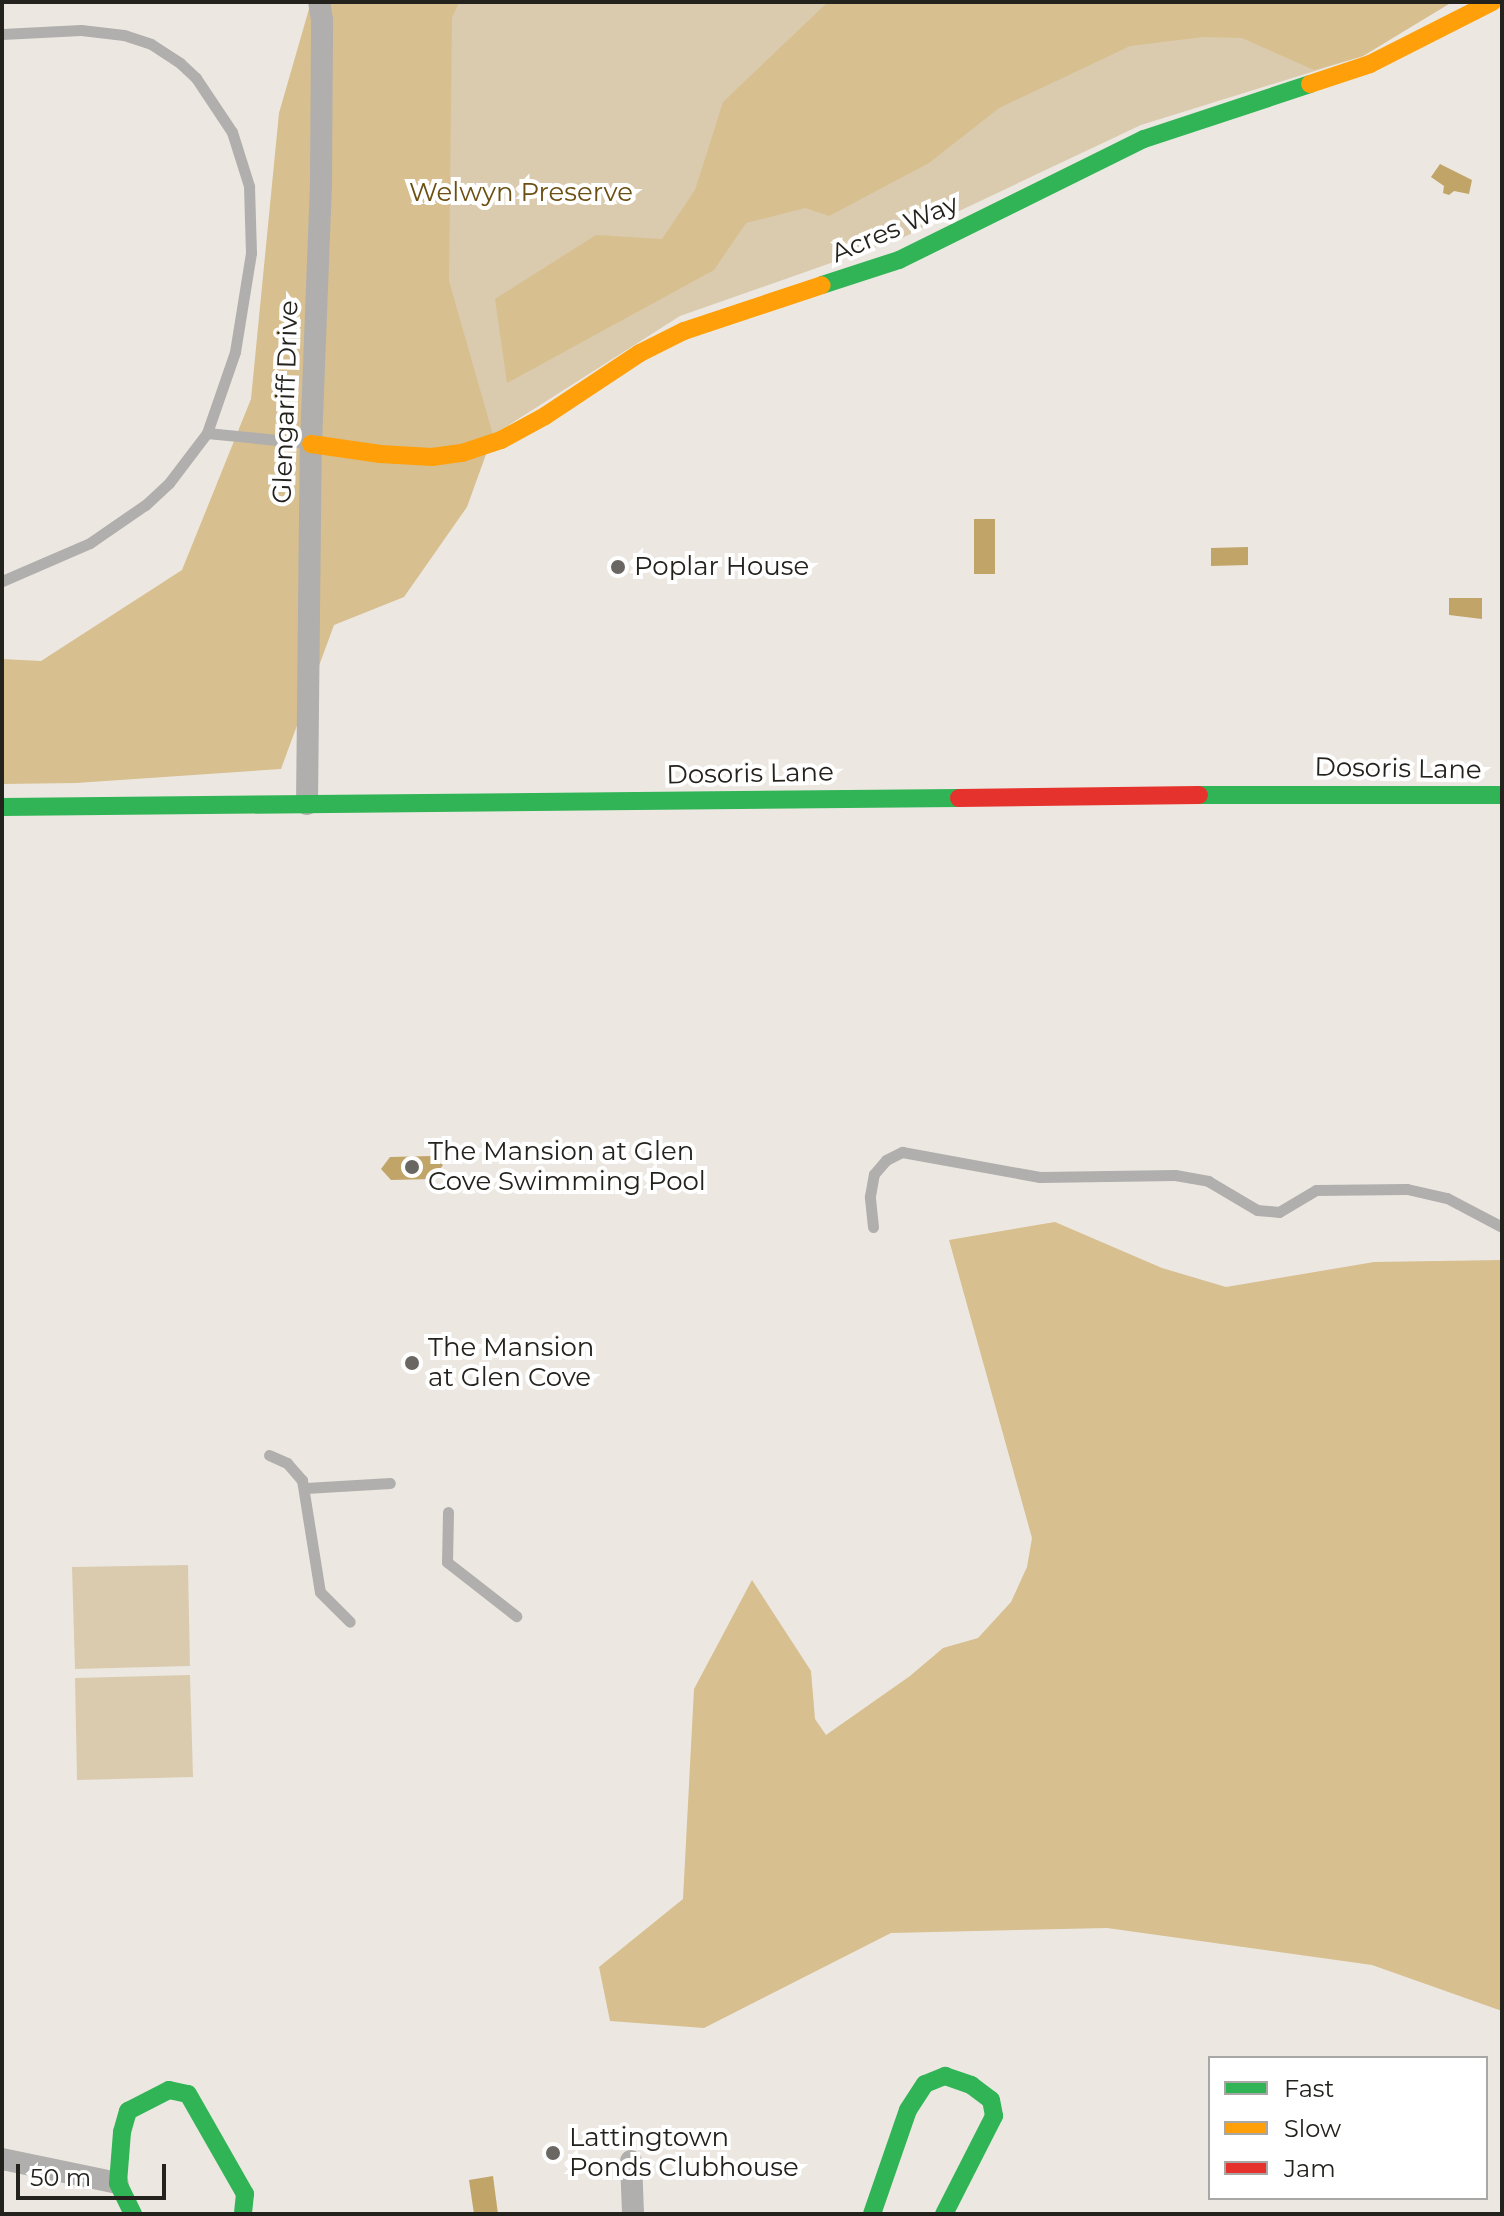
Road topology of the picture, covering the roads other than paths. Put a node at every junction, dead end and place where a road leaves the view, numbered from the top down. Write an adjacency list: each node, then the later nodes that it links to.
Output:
1 (319, 2): 5 (street, Glengariff Drive)
2 (1492, 2): 5 (street, Acres Way)
3 (2, 34): 4 (lane)
4 (207, 433): 5 (lane); 6 (lane)
5 (311, 444): 8 (street, Glengariff Drive)
6 (2, 581)
7 (1501, 797): 8 (street, Dosoris Lane)
8 (307, 804): 9 (street, Dosoris Lane)
9 (2, 807)
10 (873, 1227): 11 (lane)
11 (1502, 1227)
12 (269, 1455): 14 (lane)
13 (390, 1483): 14 (lane)
14 (306, 1488): 17 (lane)
15 (448, 1512): 16 (lane)
16 (516, 1616)
17 (350, 1622)
18 (2, 2159): 20 (street)
19 (631, 2161): 23 (street)
20 (118, 2183): 21 (street); 22 (street)
21 (133, 2214)
22 (243, 2214)
23 (633, 2214)
24 (872, 2214): 25 (street)
25 (944, 2214)

